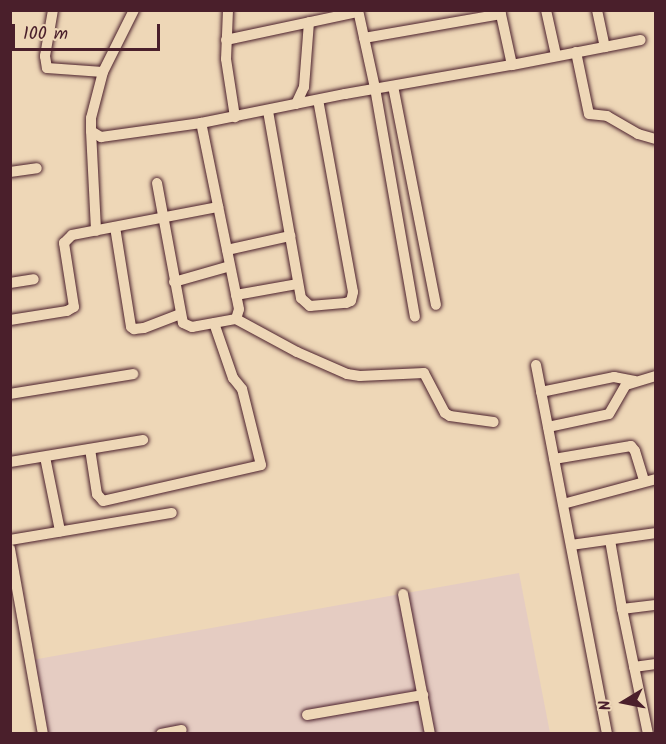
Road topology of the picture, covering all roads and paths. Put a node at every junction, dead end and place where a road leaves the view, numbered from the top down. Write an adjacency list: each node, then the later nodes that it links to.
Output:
1 (53, 10): 16 (street)
2 (134, 10): 16 (street)
3 (228, 10): 10 (street)
4 (546, 10): 14 (street)
5 (597, 10): 12 (street)
6 (358, 11): 8 (street); 9 (street)
7 (501, 12): 9 (street); 15 (street)
8 (309, 22): 10 (street); 20 (street)
9 (364, 38): 18 (street)
10 (226, 40): 22 (street)
11 (641, 40): 12 (street)
12 (605, 47): 13 (street)
13 (576, 52): 14 (street); 25 (street)
14 (556, 55): 15 (street)
15 (512, 65): 17 (street)
16 (103, 72): 24 (street)
17 (393, 86): 18 (street); 41 (street)
18 (375, 88): 19 (street); 43 (street)
19 (318, 100): 20 (street); 39 (street)
20 (296, 104): 21 (street)
21 (268, 111): 22 (street); 33 (street)
22 (235, 117): 23 (street)
23 (201, 123): 24 (street); 29 (street)
24 (91, 131): 32 (street)
25 (656, 139)
26 (37, 168): 27 (street)
27 (10, 172)
28 (157, 183): 30 (street)
29 (218, 207): 30 (street); 34 (street)
30 (164, 218): 31 (street); 37 (street)
31 (115, 227): 32 (street); 42 (street)
32 (96, 231): 45 (street)
33 (290, 236): 34 (street); 39 (street)
34 (227, 250): 35 (street)
35 (230, 266): 37 (street); 40 (street)
36 (33, 279): 38 (street)
37 (174, 282): 42 (street)
38 (10, 283)
39 (298, 284): 40 (street)
40 (236, 295): 44 (street)
41 (436, 305)
42 (180, 314): 46 (street)
43 (415, 317)
44 (236, 318): 46 (street); 53 (street)
45 (10, 320)
46 (214, 323): 56 (street)
47 (536, 365): 51 (street)
48 (133, 374): 52 (street)
49 (656, 376): 50 (street)
50 (635, 381): 51 (street); 54 (street)
51 (541, 392): 54 (street)
52 (10, 394)
53 (494, 422)
54 (548, 427): 58 (street)
55 (143, 440): 56 (street)
56 (90, 449): 57 (street)
57 (45, 457): 59 (street); 63 (street)
58 (554, 459): 60 (street); 61 (street)
59 (10, 462)
60 (650, 480): 61 (street)
61 (563, 504): 67 (street)
62 (172, 513): 63 (street)
63 (60, 531): 65 (street)
64 (656, 533): 66 (street)
65 (10, 540)
66 (610, 540): 67 (street); 72 (street)
67 (571, 545): 82 (street)
68 (10, 549): 69 (street)
69 (15, 593): 79 (street)
70 (403, 594): 75 (street)
71 (656, 605): 72 (street)
72 (622, 609): 74 (street)
73 (656, 664): 74 (street)
74 (634, 667): 77 (street)
75 (423, 695): 76 (street); 81 (street)
76 (307, 715)
77 (650, 719): 83 (street)
78 (182, 730): 80 (street)
79 (43, 734)
80 (161, 734)
81 (430, 734)
82 (607, 734)
83 (648, 734)

